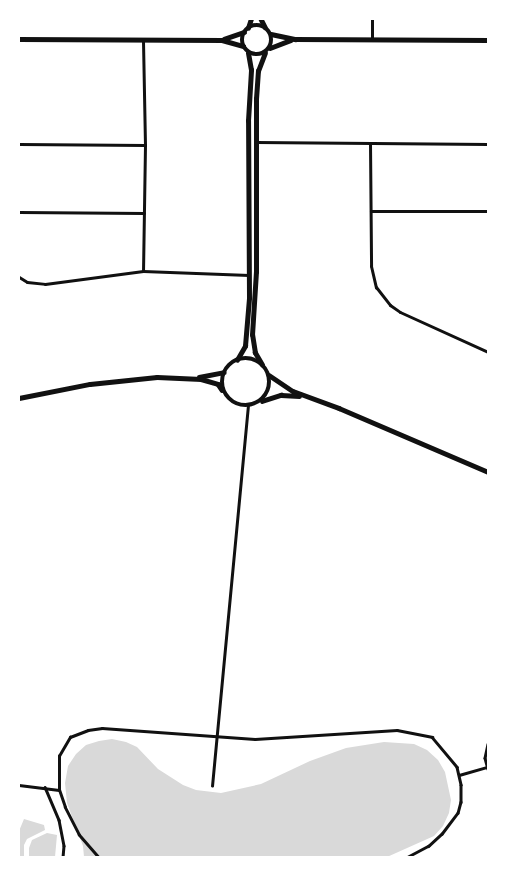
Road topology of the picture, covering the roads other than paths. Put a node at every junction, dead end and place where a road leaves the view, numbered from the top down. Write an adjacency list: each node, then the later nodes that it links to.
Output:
1 (251, 19): 5 (street)
2 (261, 19): 4 (street)
3 (372, 19): 10 (street)
4 (266, 28): 5 (street); 6 (street)
5 (246, 30): 9 (street); 13 (street)
6 (271, 34): 7 (street); 14 (street)
7 (295, 39): 10 (street); 14 (street)
8 (19, 40): 12 (street)
9 (222, 40): 12 (street); 13 (street)
10 (372, 40): 11 (street)
11 (488, 40)
12 (142, 41): 21 (street)
13 (243, 46): 15 (street)
14 (270, 48): 16 (street)
15 (248, 53): 16 (street); 27 (street)
16 (265, 53): 17 (street)
17 (256, 142): 18 (street); 31 (street)
18 (370, 143): 20 (street); 22 (street)
19 (19, 144): 21 (street)
20 (488, 144)
21 (145, 145): 25 (street)
22 (371, 211): 23 (street); 29 (street)
23 (488, 211)
24 (19, 212): 25 (street)
25 (144, 212): 26 (street)
26 (143, 271): 27 (street); 28 (street)
27 (249, 275): 30 (street)
28 (19, 277)
29 (488, 352)
30 (237, 360): 31 (street); 32 (street)
31 (262, 364): 33 (street)
32 (224, 372): 34 (street); 35 (street)
33 (269, 375): 37 (street); 38 (street)
34 (195, 378): 35 (street); 36 (street)
35 (222, 390): 39 (street)
36 (19, 398)
37 (312, 398): 38 (street); 40 (street)
38 (261, 401): 39 (street)
39 (248, 407): 41 (street)
40 (488, 472)
41 (217, 736): 44 (street); 46 (street); 48 (street)
42 (488, 744): 43 (street)
43 (488, 768): 44 (street)
44 (459, 776): 51 (street)
45 (19, 785): 47 (street)
46 (212, 786)
47 (46, 787): 48 (street); 49 (street)
48 (59, 790): 50 (street)
49 (63, 857)
50 (98, 857)
51 (408, 857)

